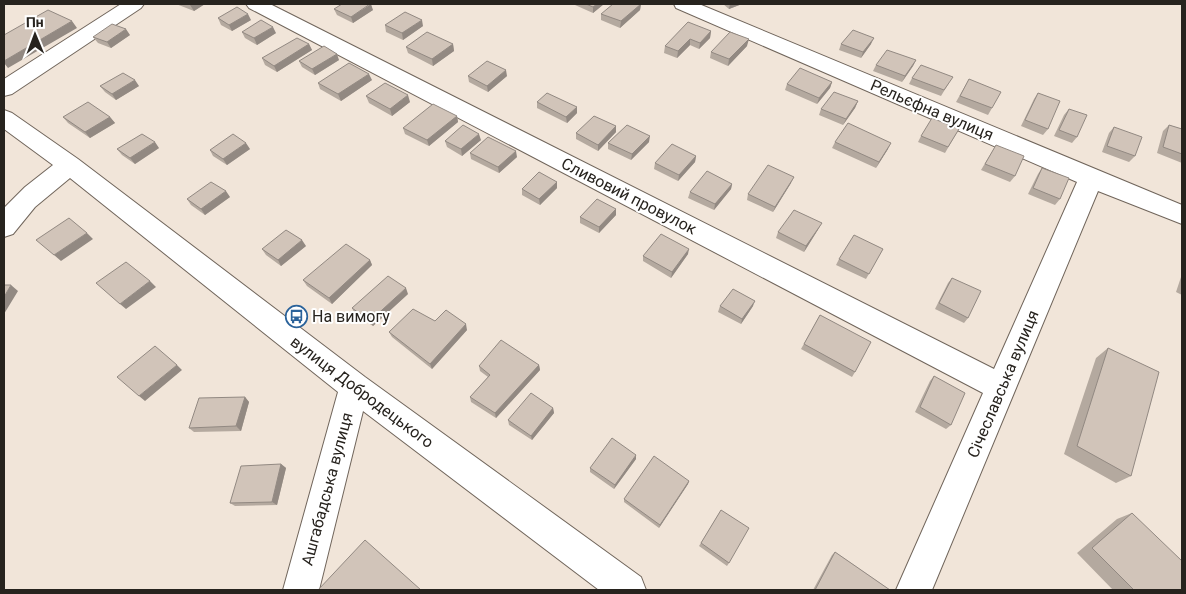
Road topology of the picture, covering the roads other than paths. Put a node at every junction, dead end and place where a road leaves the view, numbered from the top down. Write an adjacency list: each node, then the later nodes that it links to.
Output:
1 (134, 4): 4 (street)
2 (256, 4): 11 (street, Сливовий провулок)
3 (683, 4): 7 (street, Рельєфна вулиця)
4 (4, 89)
5 (4, 118): 6 (street, вулиця Добродецького)
6 (70, 165): 9 (street); 10 (street, вулиця Добродецького)
7 (1091, 178): 8 (street, Рельєфна вулиця); 11 (street, Січеславська вулиця)
8 (1182, 215)
9 (4, 227)
10 (354, 387): 12 (street, Ашгабадська вулиця); 13 (street, вулиця Добродецького)
11 (1002, 388): 14 (street, Січеславська вулиця)
12 (301, 590)
13 (628, 590)
14 (914, 590)

